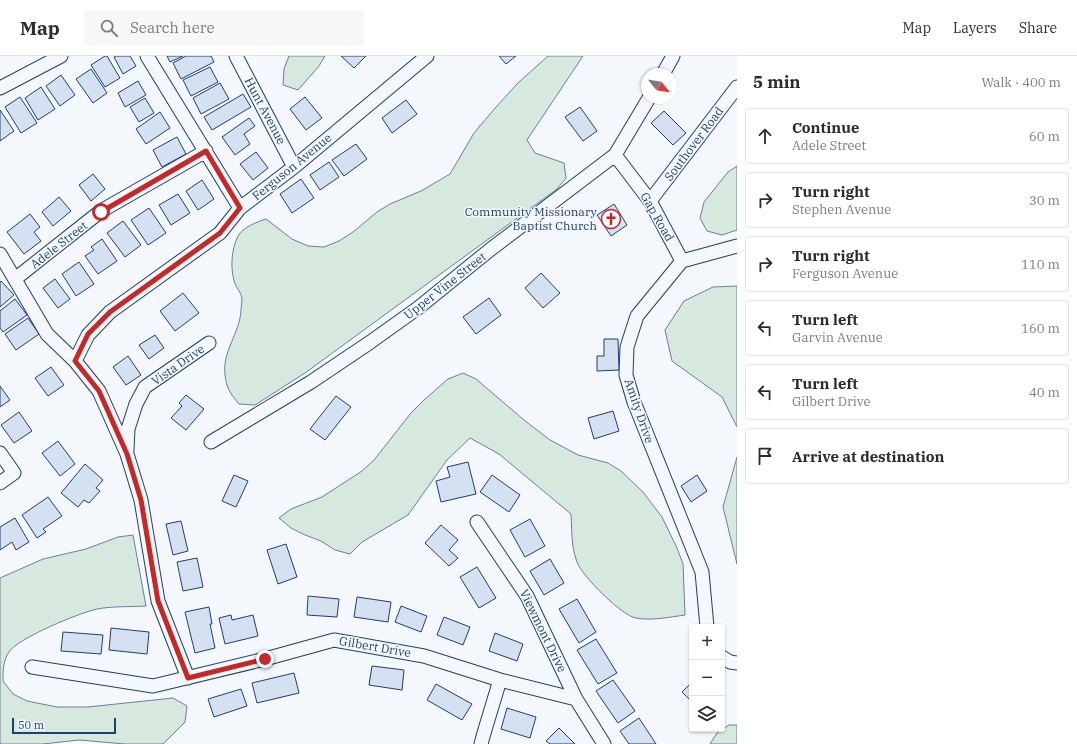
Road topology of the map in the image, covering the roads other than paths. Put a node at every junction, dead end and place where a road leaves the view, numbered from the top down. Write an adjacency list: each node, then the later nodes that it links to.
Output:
1 (61, 56): 8 (street)
2 (148, 56): 10 (street)
3 (236, 56): 12 (street, Hunt Avenue)
4 (427, 56): 12 (street, Ferguson Avenue)
5 (673, 56): 6 (street)
6 (666, 68)
7 (737, 87): 13 (street, Southover Road)
8 (0, 88)
9 (645, 104): 11 (street, Upper Vine Street)
10 (206, 151): 14 (street); 18 (street, Adele Street)
11 (615, 155): 13 (street, Gap Road); 21 (street, Upper Vine Street)
12 (294, 167): 14 (street, Ferguson Avenue)
13 (650, 201): 17 (street, Gap Road)
14 (240, 208): 20 (street, Ferguson Avenue)
15 (737, 246): 17 (street)
16 (0, 254): 18 (street)
17 (682, 261): 26 (street, Amity Drive)
18 (15, 279): 20 (street)
19 (209, 343): 23 (street, Vista Drive)
20 (75, 361): 23 (street)
21 (211, 442)
22 (0, 453): 24 (street)
23 (127, 454): 30 (street)
24 (0, 483)
25 (477, 522): 32 (street, Viewmont Drive)
26 (707, 624)
27 (725, 659): 28 (street)
28 (737, 663)
29 (32, 668): 30 (street, Gilbert Drive)
30 (188, 678): 31 (street, Gilbert Drive)
31 (500, 680): 32 (street, Gilbert Drive); 33 (street)
32 (576, 699): 34 (street, Viewmont Drive)
33 (481, 744)
34 (604, 744)

